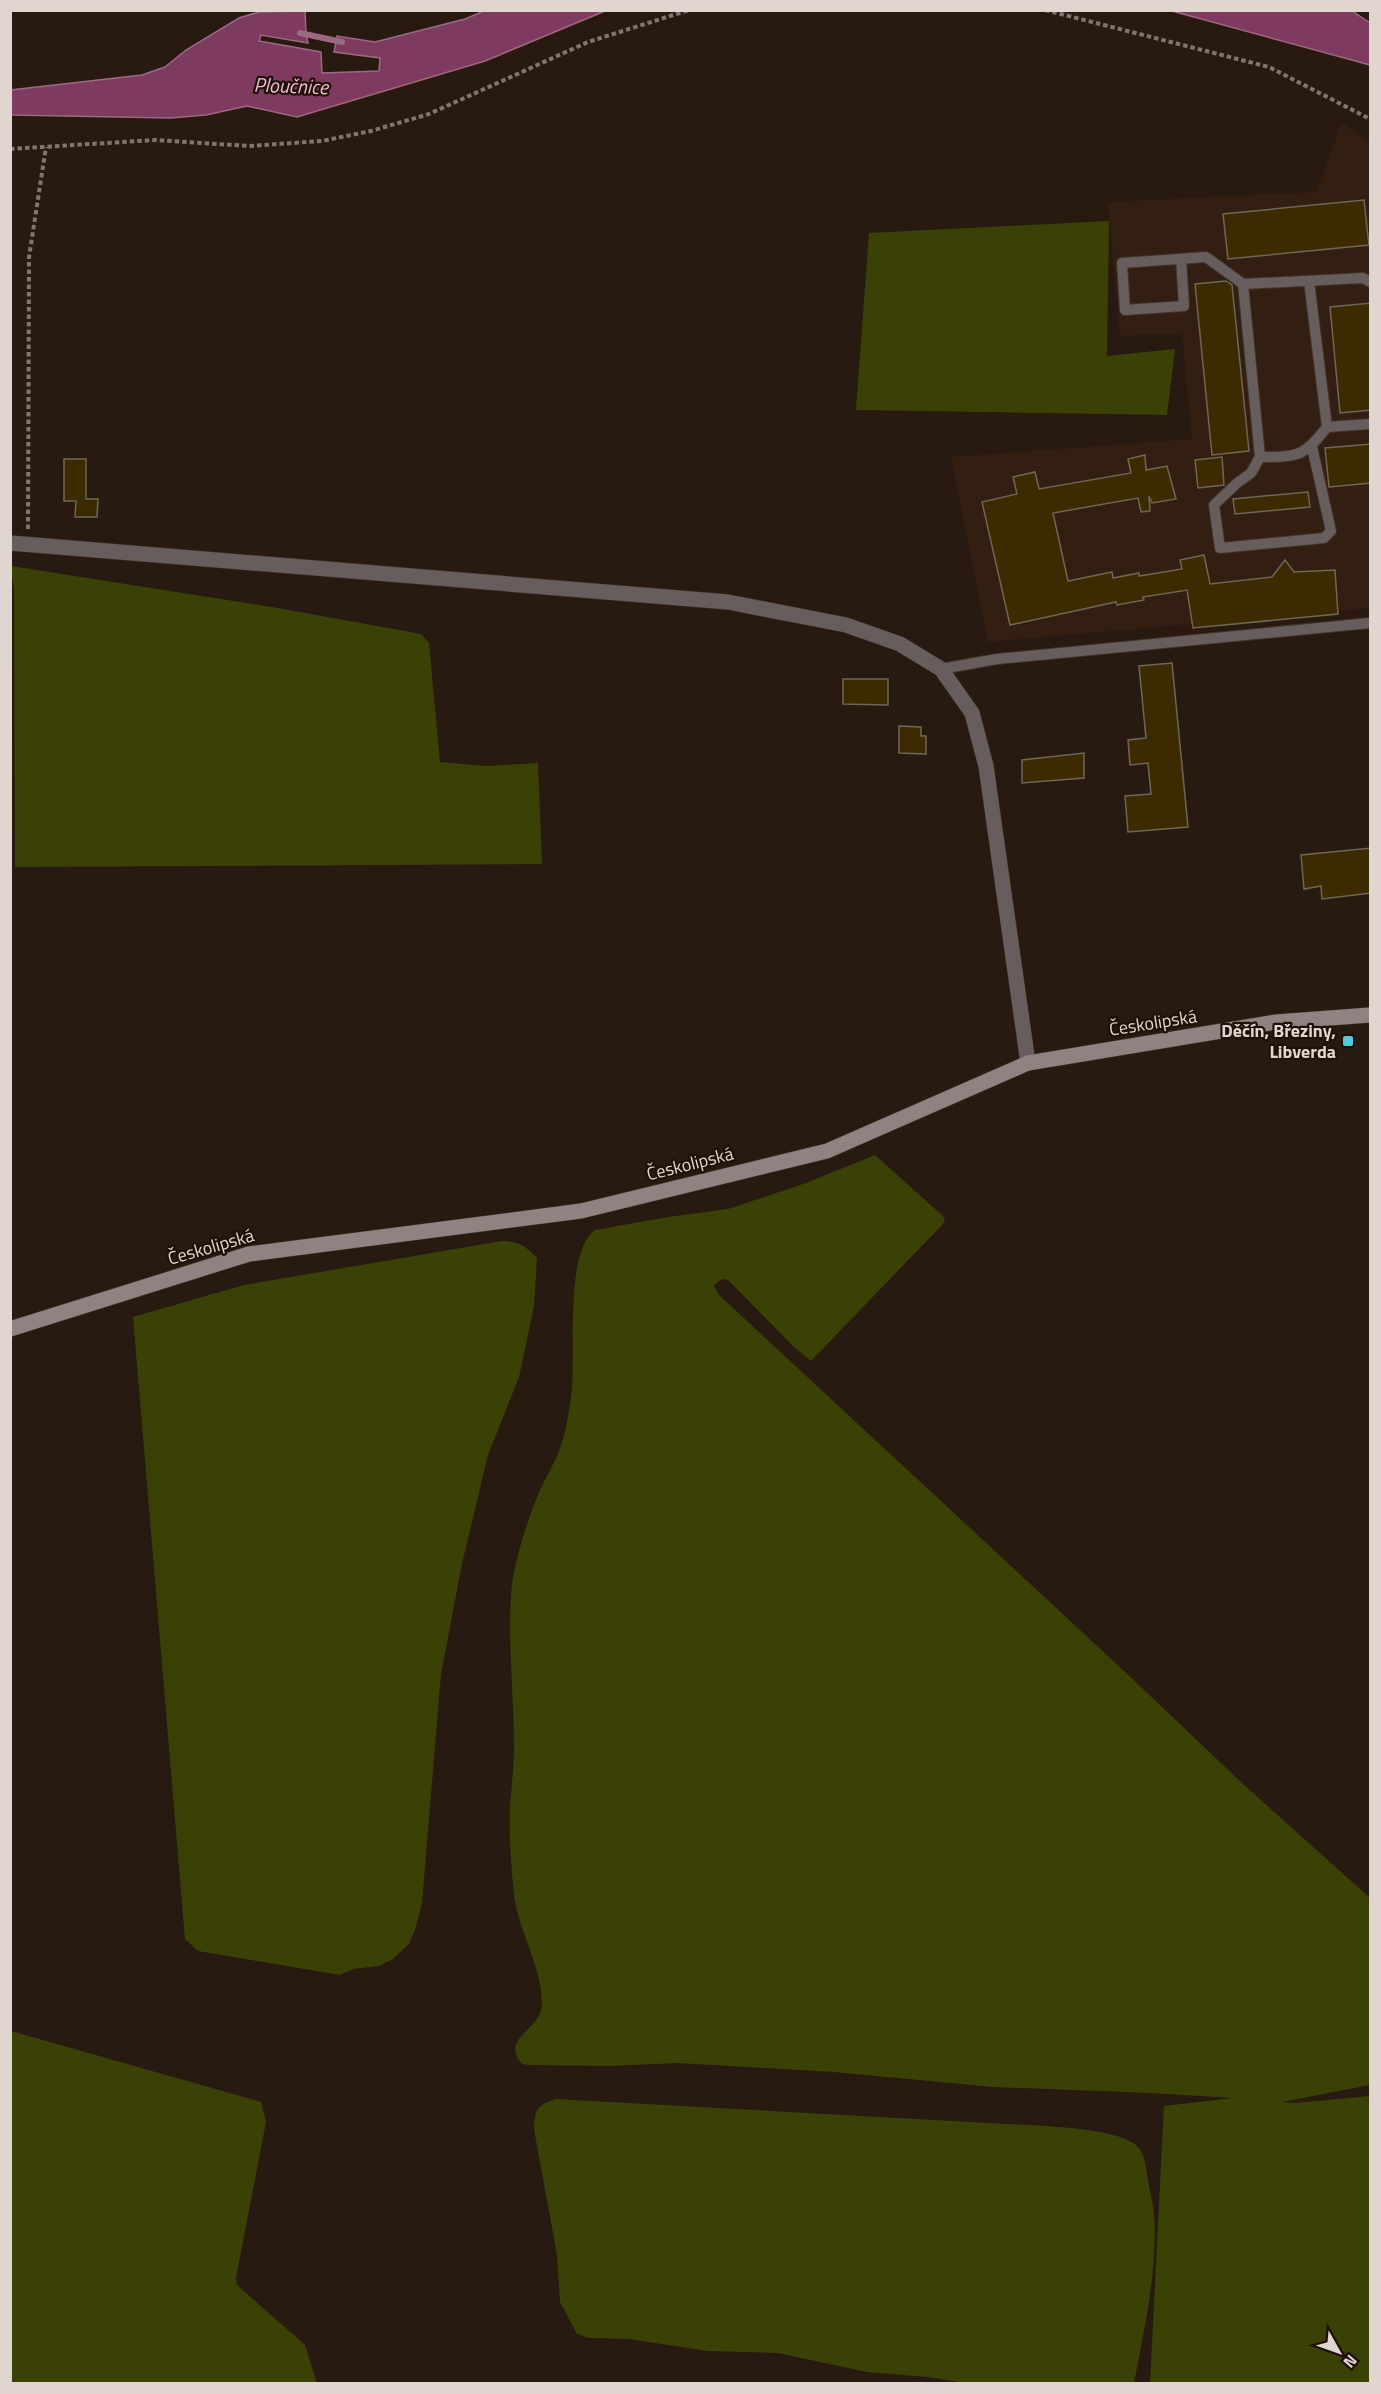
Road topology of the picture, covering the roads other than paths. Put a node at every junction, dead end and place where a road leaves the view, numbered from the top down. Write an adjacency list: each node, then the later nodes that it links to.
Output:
1 (1181, 259): 1 (lane); 4 (lane)
2 (1309, 281): 3 (lane); 4 (lane); 6 (lane)
3 (1371, 282)
4 (1243, 284): 8 (lane)
5 (1371, 424): 6 (lane)
6 (1327, 427): 7 (lane)
7 (1312, 447): 8 (lane); 8 (lane)
8 (1260, 457)
9 (10, 543): 11 (street)
10 (1371, 623): 11 (lane)
11 (941, 669): 13 (street)
12 (1371, 1016): 13 (main road, Českolipská)
13 (1028, 1063): 14 (main road, Českolipská)
14 (10, 1329)

